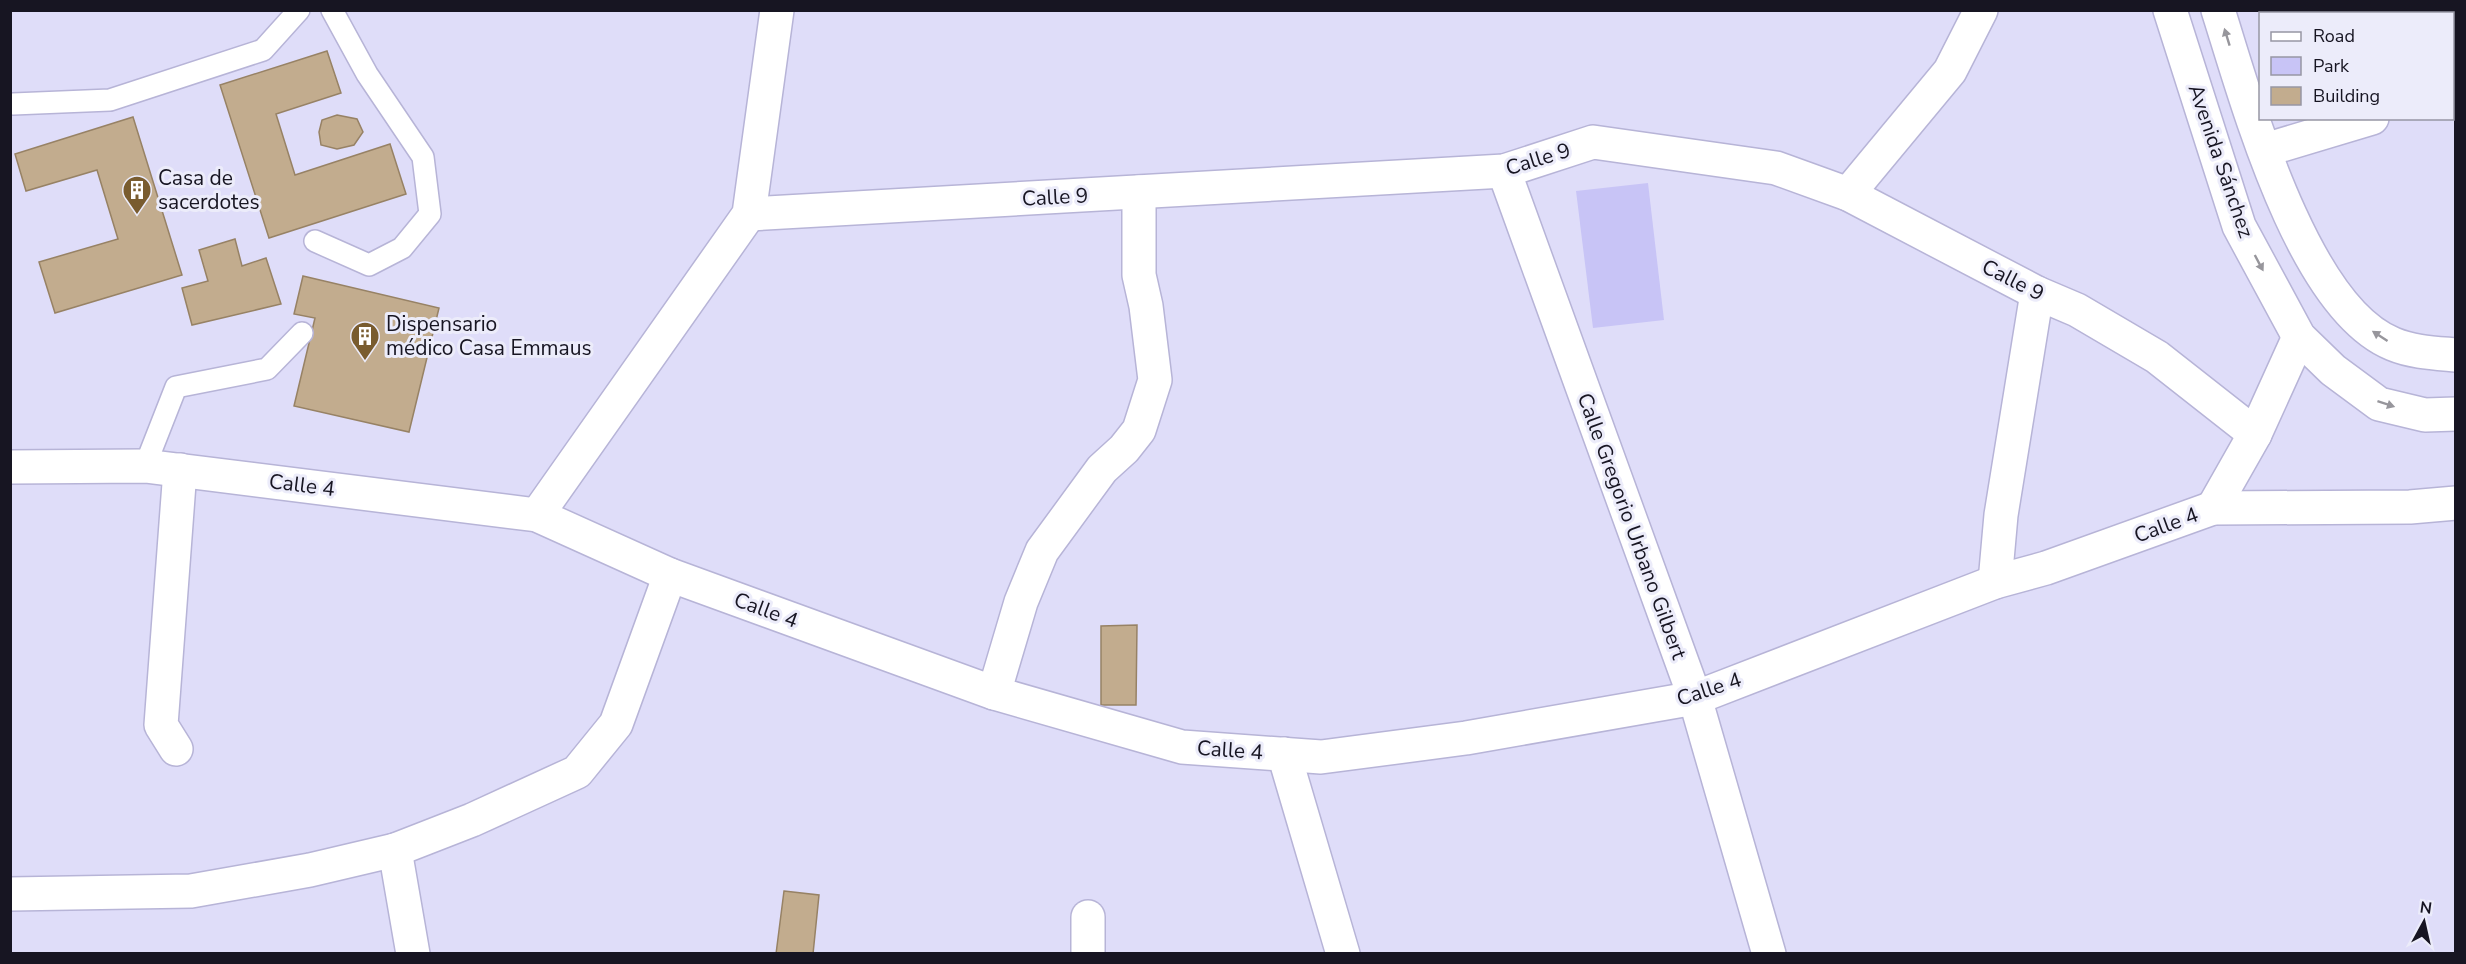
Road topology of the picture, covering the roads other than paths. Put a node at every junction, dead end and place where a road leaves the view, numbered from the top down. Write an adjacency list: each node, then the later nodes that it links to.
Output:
1 (299, 10): 8 (lane)
2 (332, 10): 15 (lane)
3 (777, 10): 14 (street)
4 (1981, 10): 13 (street)
5 (2169, 10): 18 (street, Avenida Sánchez, one-way to 18)
6 (2218, 10): 7 (street, one-way to 6)
7 (2250, 77): 10 (street)
8 (13, 104)
9 (2365, 120): 10 (street)
10 (2265, 150): 19 (street, one-way to 10)
11 (1504, 171): 12 (street, Calle 9); 13 (street, Calle 9); 31 (street, Calle Gregorio Urbano Gilbert)
12 (1139, 192): 14 (street, Calle 9); 30 (street)
13 (1848, 194): 16 (street, Calle 9)
14 (749, 214): 27 (street)
15 (315, 242)
16 (2037, 293): 21 (street, Calle 9); 29 (street)
17 (302, 333): 22 (lane)
18 (2299, 337): 20 (street, Avenida Sánchez, one-way to 20); 21 (street)
19 (2456, 355)
20 (2456, 414)
21 (2255, 434): 26 (street)
22 (145, 466): 23 (street, Calle 4); 24 (street, Calle 4)
23 (10, 467)
24 (180, 470): 27 (street, Calle 4); 32 (street)
25 (2456, 503): 26 (street, Calle 4)
26 (2212, 508): 29 (street, Calle 4)
27 (537, 515): 28 (street, Calle 4)
28 (670, 575): 30 (street, Calle 4); 34 (street)
29 (1995, 582): 31 (street, Calle 4)
30 (993, 693): 33 (street, Calle 4)
31 (1695, 698): 33 (street, Calle 4); 40 (street, Calle Gregorio Urbano Gilbert)
32 (176, 749)
33 (1284, 754): 39 (street)
34 (395, 850): 35 (street); 37 (street)
35 (10, 894)
36 (1088, 917): 38 (street)
37 (413, 954)
38 (1088, 954)
39 (1343, 954)
40 (1769, 954)

